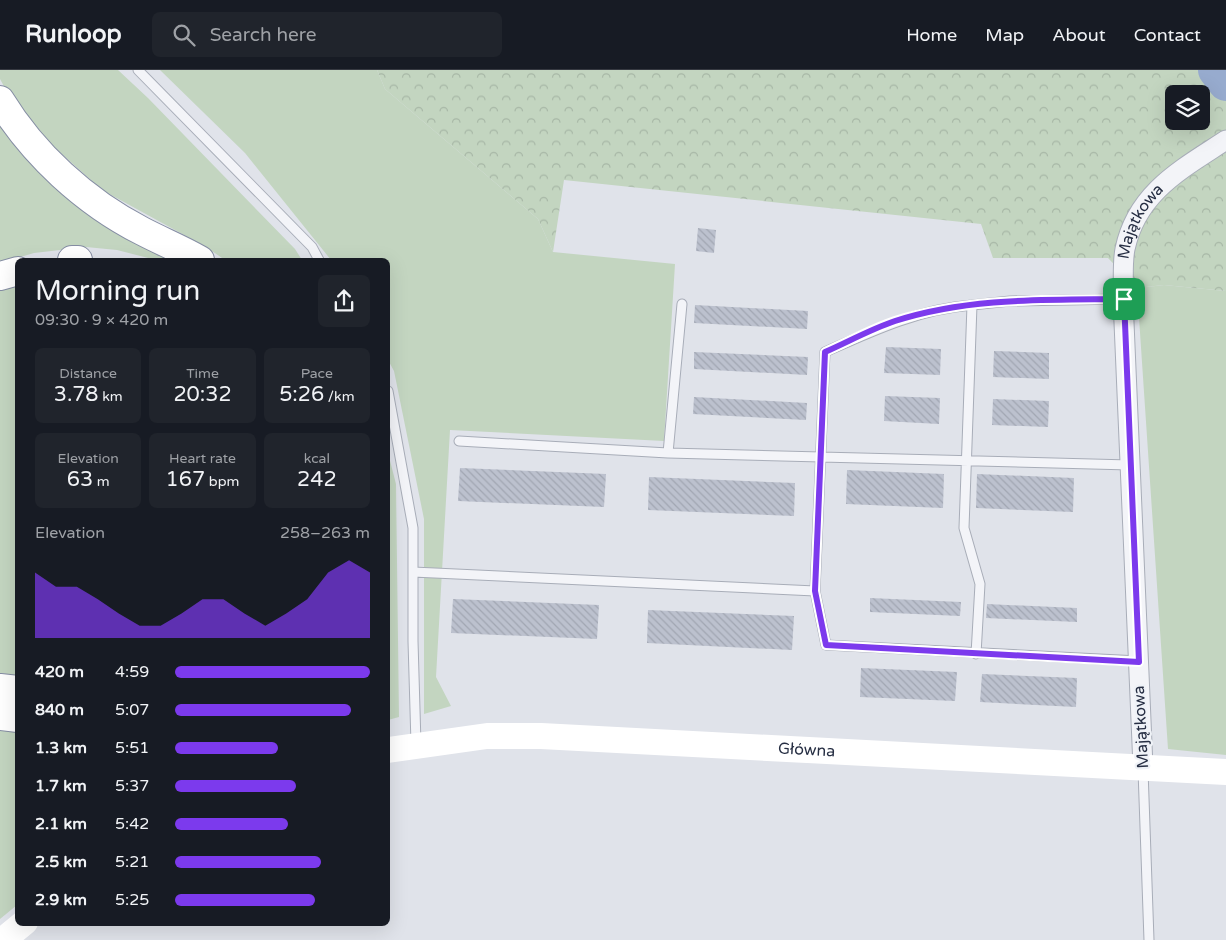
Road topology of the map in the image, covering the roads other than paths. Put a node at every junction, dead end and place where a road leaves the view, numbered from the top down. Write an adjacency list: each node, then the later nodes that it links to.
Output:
1 (138, 70): 5 (lane)
2 (0, 100): 4 (highway)
3 (1226, 140): 8 (street, Majątkowa)
4 (196, 258)
5 (318, 258)
6 (15, 272): 7 (highway)
7 (0, 276)
8 (1124, 299): 10 (lane); 16 (street, Majątkowa)
9 (682, 304): 13 (lane)
10 (972, 305): 14 (lane); 15 (lane)
11 (390, 402): 17 (lane)
12 (459, 441): 13 (lane)
13 (668, 453): 14 (lane)
14 (821, 458): 15 (lane); 18 (lane)
15 (968, 461): 16 (lane); 19 (lane)
16 (1130, 465): 20 (street, Majątkowa)
17 (413, 572): 18 (lane); 25 (lane)
18 (815, 591): 19 (lane)
19 (976, 654): 20 (lane)
20 (1139, 662): 27 (street, Majątkowa)
21 (0, 688): 22 (highway)
22 (15, 690)
23 (0, 716): 24 (highway)
24 (15, 718)
25 (416, 744): 26 (main road, Główna); 27 (main road, Główna)
26 (390, 750)
27 (1143, 768): 28 (main road, Główna); 31 (lane, Majątkowa)
28 (1226, 772)
29 (20, 926): 30 (main road)
30 (3, 940)
31 (1149, 940)

